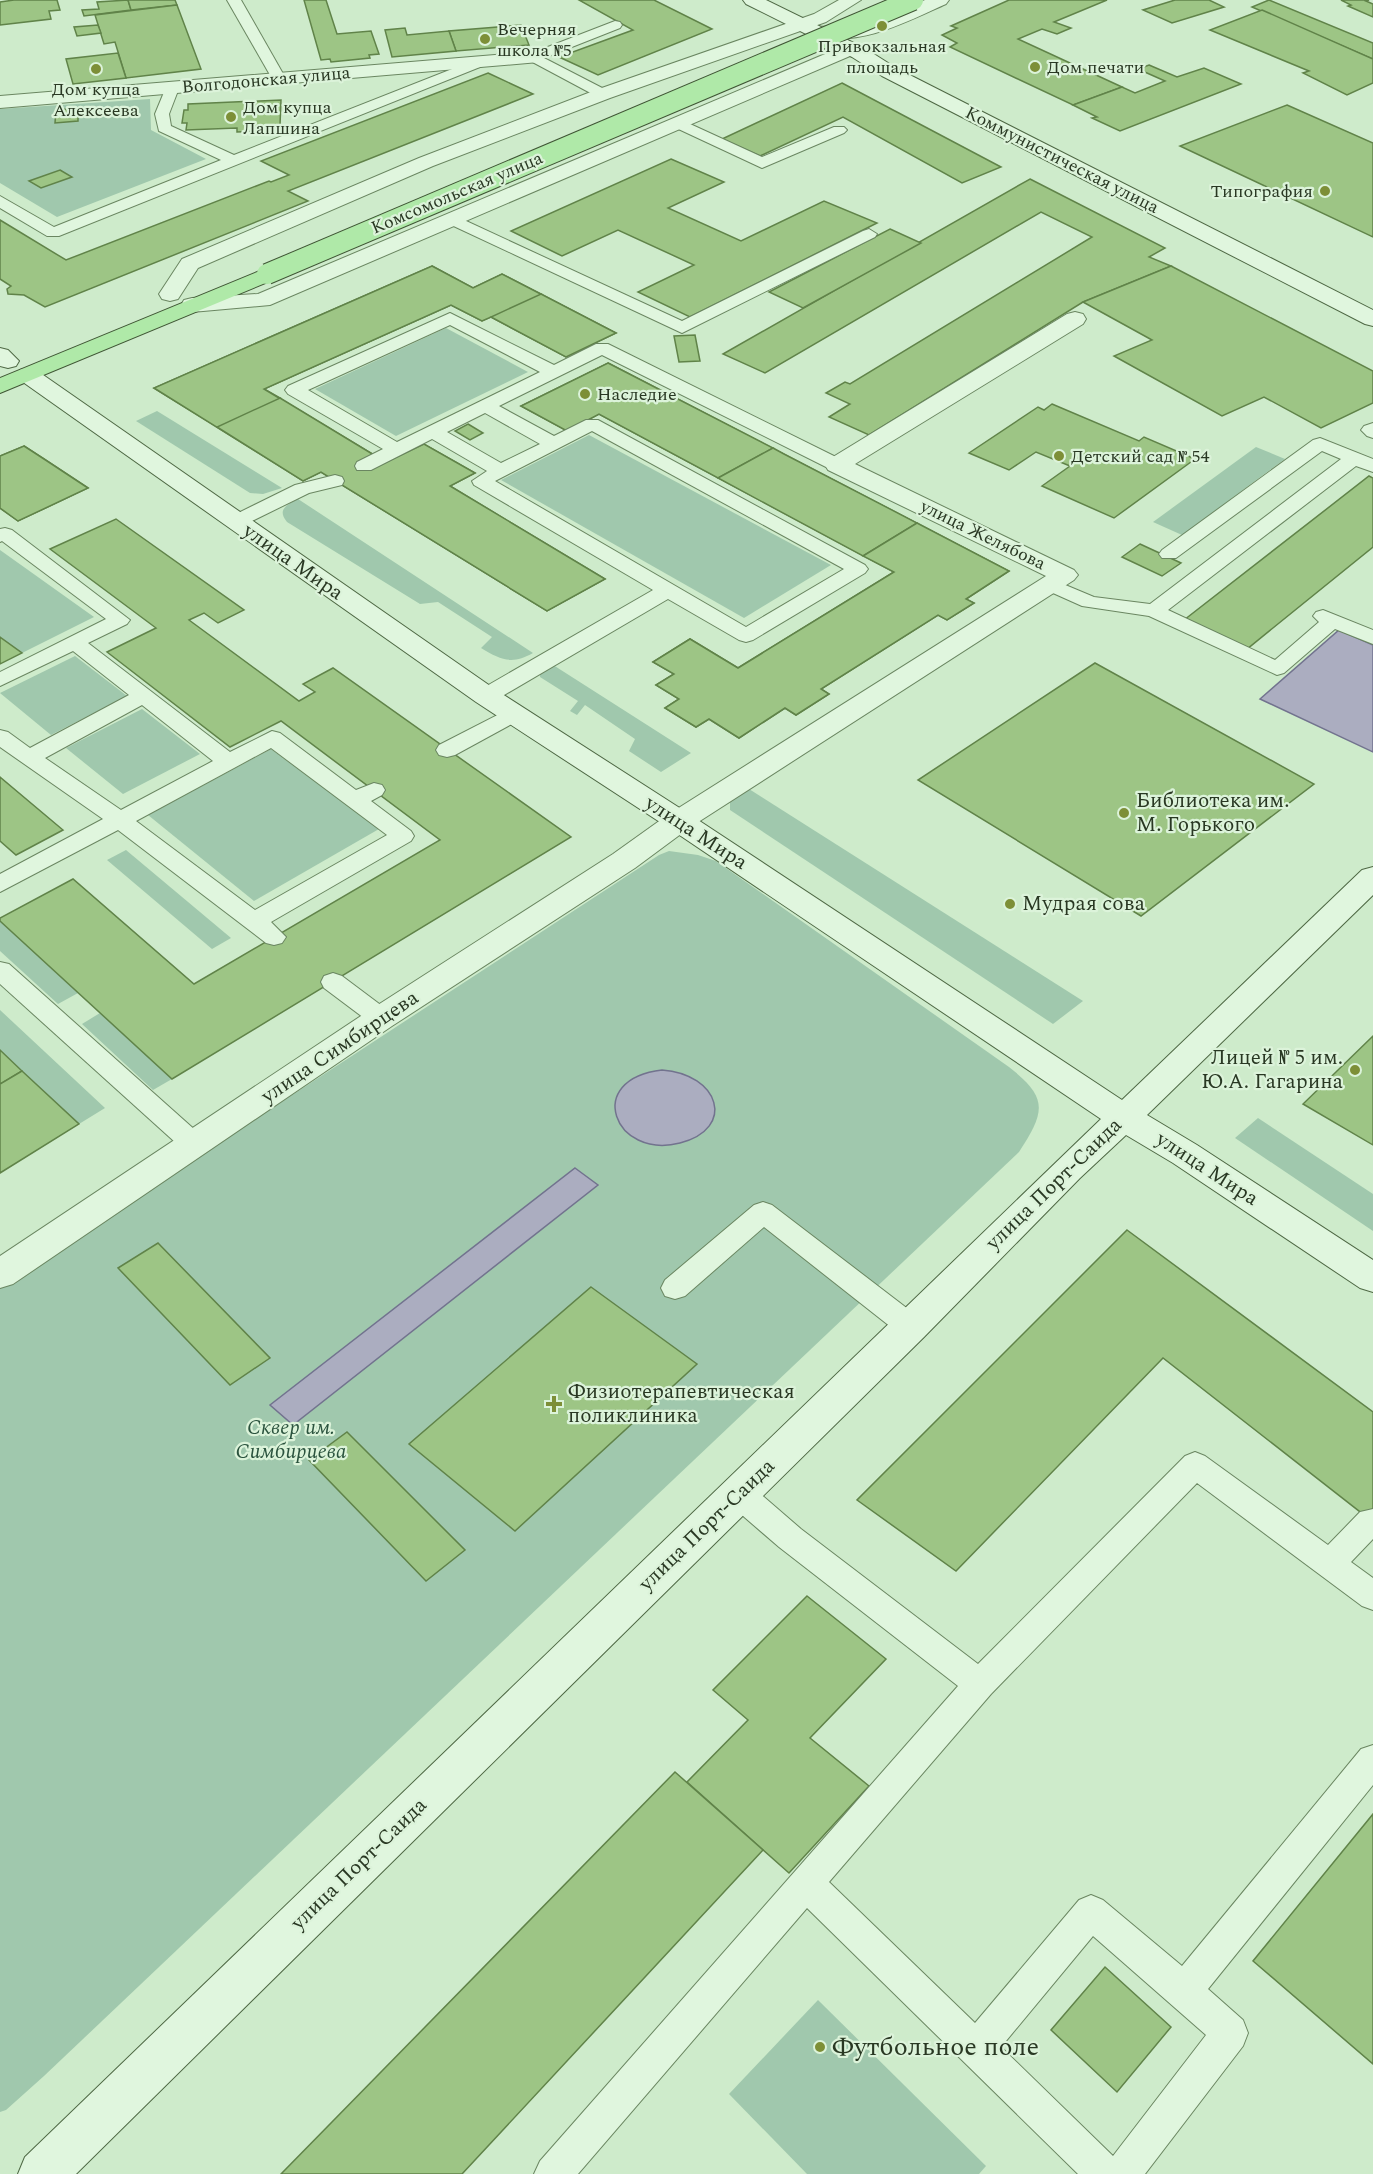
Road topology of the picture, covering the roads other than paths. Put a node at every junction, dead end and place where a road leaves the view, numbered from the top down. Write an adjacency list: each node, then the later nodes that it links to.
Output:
1 (234, 0): 13 (lane)
2 (752, 0): 8 (street, Коммунистическая улица)
3 (852, 0): 8 (street)
4 (874, 0): 23 (main road, Комсомольская улица)
5 (913, 0): 24 (main road, Комсомольская улица, bridge)
6 (940, 0): 9 (street)
7 (615, 25): 11 (lane)
8 (809, 28): 9 (street); 10 (street, Коммунистическая улица); 15 (street)
9 (866, 32): 10 (street)
10 (855, 51): 17 (street); 26 (street, Коммунистическая улица)
11 (532, 58): 12 (street, Волгодонская улица); 15 (lane)
12 (480, 62): 13 (street, Волгодонская улица); 19 (lane)
13 (279, 79): 14 (street, Волгодонская улица)
14 (172, 88): 16 (street, Волгодонская улица); 19 (lane)
15 (603, 94): 23 (street)
16 (0, 102)
17 (677, 123): 18 (lane); 21 (street)
18 (839, 130)
19 (235, 161): 20 (lane)
20 (0, 201)
21 (451, 219): 22 (lane); 24 (street)
22 (870, 234)
23 (170, 294): 27 (main road, Комсомольская улица)
24 (192, 305): 27 (main road, Комсомольская улица)
25 (1075, 319): 35 (street)
26 (1373, 320)
27 (9, 365): 29 (main road, Комсомольская улица); 39 (street, улица Мира)
28 (554, 372): 30 (lane); 33 (lane); 35 (lane)
29 (0, 386)
30 (486, 406): 31 (lane); 32 (lane)
31 (433, 432): 33 (lane); 37 (lane)
32 (554, 444): 37 (lane); 43 (lane)
33 (397, 450): 36 (lane)
34 (1364, 462): 41 (lane); 44 (lane)
35 (837, 465): 42 (street, улица Желябова)
36 (364, 466)
37 (501, 471): 43 (lane)
38 (334, 481): 39 (lane)
39 (235, 522): 49 (street, улица Мира)
40 (0, 536): 46 (lane)
41 (1169, 554)
42 (1051, 585): 44 (lane); 56 (street, улица Желябова)
43 (668, 590): 49 (lane)
44 (1154, 611): 45 (lane)
45 (1373, 638)
46 (74, 642): 47 (lane); 48 (lane)
47 (0, 680)
48 (144, 696): 53 (lane); 54 (lane)
49 (486, 696): 50 (street, улица Мира)
50 (513, 714): 52 (lane); 56 (street, улица Мира)
51 (0, 737): 53 (lane)
52 (447, 750)
53 (29, 757): 55 (lane)
54 (229, 762): 55 (lane); 59 (lane)
55 (120, 820): 58 (lane); 59 (lane)
56 (680, 821): 63 (street, улица Симбирцева); 64 (street, улица Мира)
57 (1373, 877): 64 (street, улица Порт-Саида)
58 (0, 884)
59 (254, 921): 60 (lane)
60 (274, 937)
61 (0, 970): 65 (lane)
62 (333, 982): 63 (lane)
63 (381, 1018): 65 (street, улица Симбирцева)
64 (1123, 1117): 67 (street, улица Мира); 69 (street, улица Порт-Саида)
65 (195, 1145): 66 (street, улица Симбирцева)
66 (0, 1274)
67 (1373, 1278)
68 (675, 1287): 69 (lane)
69 (911, 1327): 70 (street, улица Порт-Саида)
70 (739, 1494): 74 (lane); 79 (street, улица Порт-Саида)
71 (1371, 1521): 72 (lane)
72 (1330, 1564): 73 (lane); 74 (lane)
73 (1373, 1596)
74 (980, 1684): 76 (lane)
75 (1373, 1760): 77 (lane)
76 (806, 1883): 78 (lane); 80 (lane)
77 (1184, 1991): 78 (lane); 82 (lane)
78 (976, 2049): 81 (lane)
79 (42, 2174)
80 (553, 2174)
81 (1105, 2174)
82 (1122, 2174)

